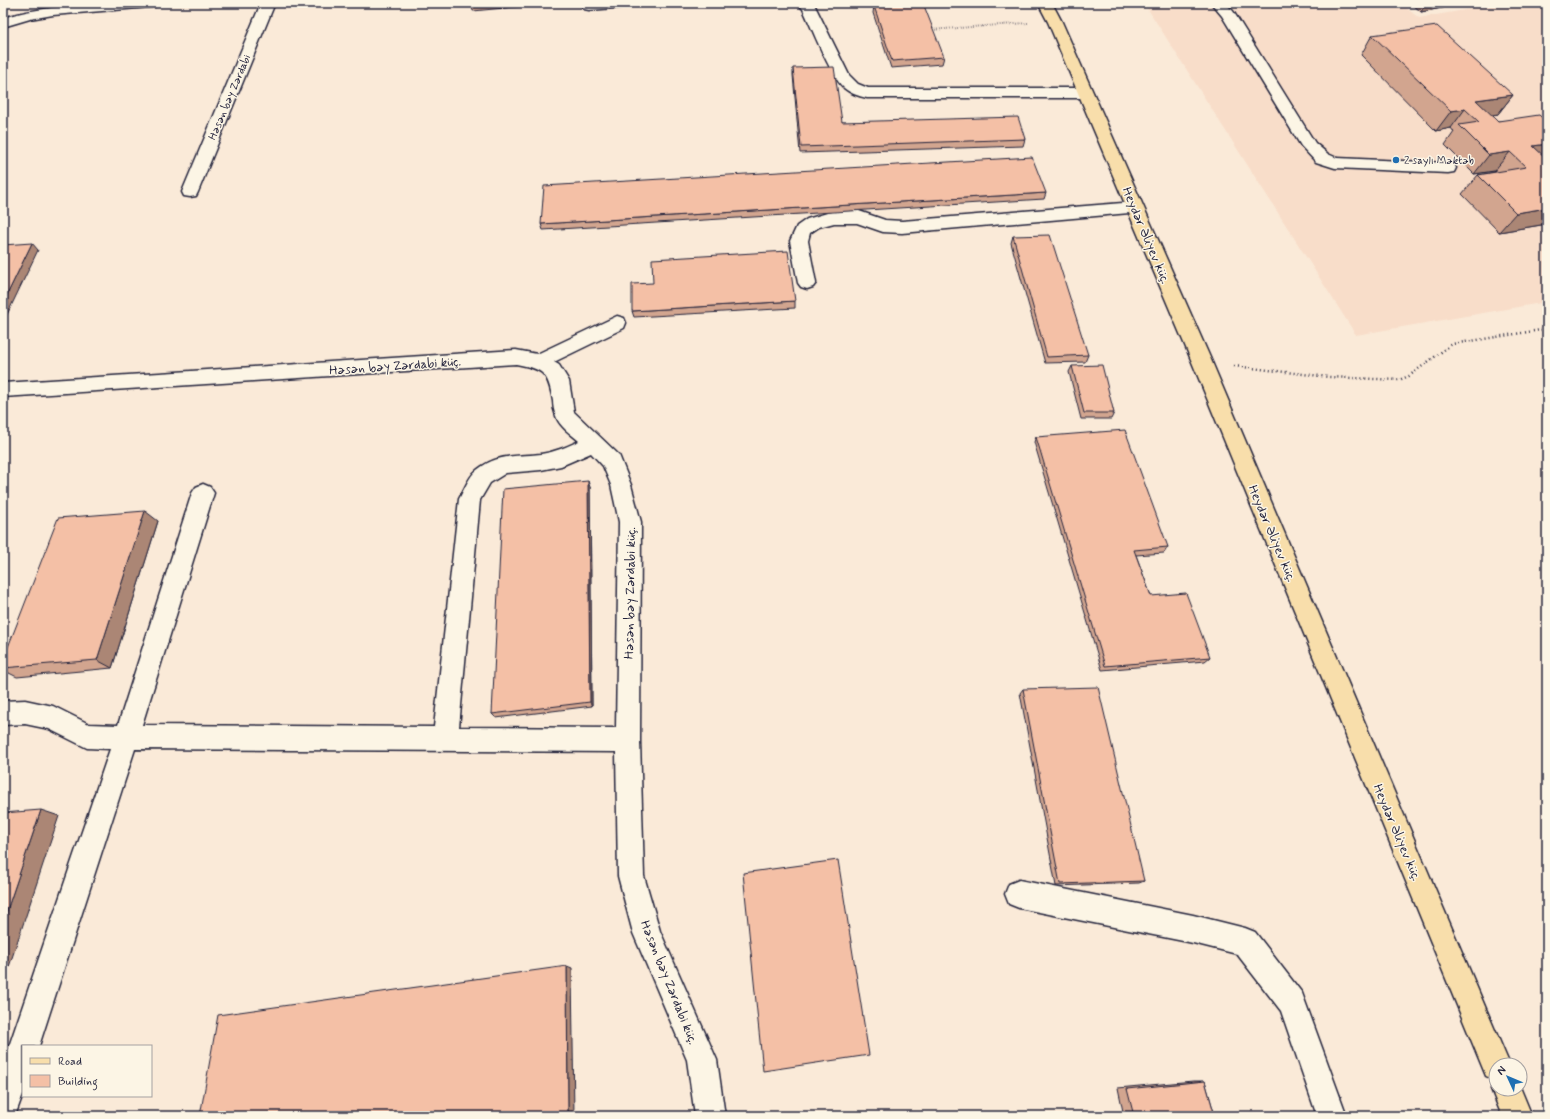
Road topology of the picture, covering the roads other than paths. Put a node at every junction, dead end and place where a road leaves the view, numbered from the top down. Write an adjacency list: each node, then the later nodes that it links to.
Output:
1 (151, 3): 8 (street)
2 (268, 3): 11 (street, Həsən bəy Zərdabi)
3 (628, 3): 7 (street)
4 (804, 3): 9 (street)
5 (1045, 3): 9 (main road, Heydər Əliyev küç.)
6 (1218, 3): 10 (street)
7 (589, 6)
8 (3, 23)
9 (1086, 93): 12 (main road, Heydər Əliyev küç.)
10 (1448, 168)
11 (190, 192)
12 (1135, 208): 13 (street); 26 (main road, Heydər Əliyev küç.)
13 (807, 283)
14 (616, 322): 15 (street)
15 (539, 361): 16 (street, Həsən bəy Zərdabi küç.); 17 (street, Həsən bəy Zərdabi küç.)
16 (3, 390)
17 (594, 443): 21 (street); 22 (street, Həsən bəy Zərdabi küç.)
18 (203, 493): 20 (street)
19 (3, 713): 20 (street)
20 (126, 738): 21 (street); 24 (street)
21 (445, 740): 22 (street)
22 (628, 740): 29 (street, Həsən bəy Zərdabi küç.)
23 (1019, 894): 30 (street)
24 (24, 1045)
25 (22, 1050): 28 (street)
26 (1492, 1057)
27 (1509, 1097): 31 (main road)
28 (3, 1109)
29 (710, 1116)
30 (1332, 1116)
31 (1517, 1116)

